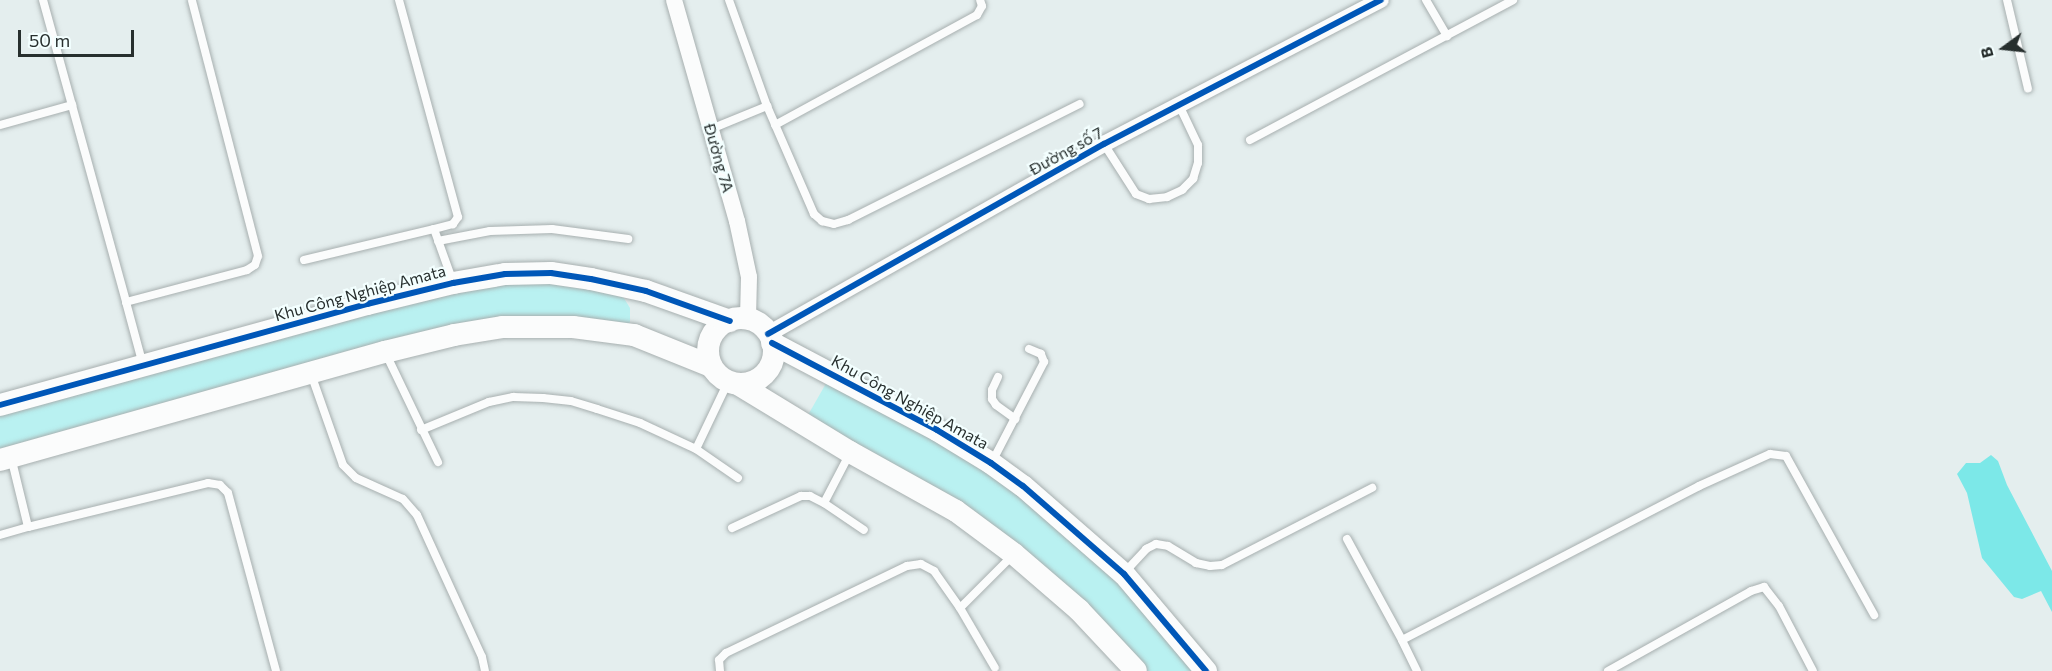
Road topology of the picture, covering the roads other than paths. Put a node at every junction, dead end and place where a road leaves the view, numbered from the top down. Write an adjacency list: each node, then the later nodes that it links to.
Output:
1 (43, 0): 14 (lane)
2 (192, 0): 27 (lane)
3 (399, 0): 22 (lane)
4 (674, 0): 19 (street, Đường 7A)
5 (729, 0): 16 (lane)
6 (980, 0): 18 (lane)
7 (1382, 0): 15 (street, Đường số 7)
8 (1426, 0): 11 (lane)
9 (1513, 0): 11 (lane)
10 (2007, 0): 12 (lane)
11 (1447, 36): 20 (lane)
12 (2028, 89)
13 (1080, 104): 18 (lane)
14 (72, 105): 17 (lane); 27 (lane)
15 (1179, 105): 21 (street, Đường số 7); 21 (lane)
16 (767, 106): 18 (lane); 19 (lane)
17 (0, 125)
18 (775, 125)
19 (711, 129): 28 (street, Đường 7A)
20 (1250, 140)
21 (1104, 144): 29 (street, Đường số 7)
22 (434, 229): 24 (lane); 25 (lane)
23 (628, 239): 24 (lane)
24 (438, 241): 26 (lane)
25 (304, 260)
26 (453, 283): 28 (street, Khu Công Nghiệp Amata); 32 (street, Khu Công Nghiệp Amata)
27 (126, 302): 32 (lane)
28 (739, 320): 29 (street); 33 (street)
29 (770, 338): 36 (street); 44 (street, Khu Công Nghiệp Amata)
30 (1029, 349): 38 (lane)
31 (385, 352): 33 (street); 34 (street); 39 (lane)
32 (144, 366): 37 (street, Khu Công Nghiệp Amata)
33 (711, 366): 36 (street)
34 (311, 374): 42 (street); 60 (lane)
35 (998, 377): 38 (lane)
36 (733, 383): 40 (lane); 41 (street)
37 (0, 405)
38 (1015, 419): 44 (lane)
39 (421, 430): 40 (lane); 43 (lane)
40 (696, 449): 45 (lane)
41 (850, 452): 47 (lane); 53 (street)
42 (5, 458): 48 (lane)
43 (438, 462)
44 (992, 463): 54 (street, Khu Công Nghiệp Amata)
45 (738, 478)
46 (1372, 488): 54 (lane)
47 (824, 503): 49 (lane); 50 (lane)
48 (28, 526): 51 (lane); 59 (lane)
49 (732, 528)
50 (864, 530)
51 (0, 535)
52 (1347, 539): 57 (lane)
53 (1014, 554): 55 (lane); 62 (street)
54 (1124, 574): 63 (street, Khu Công Nghiệp Amata)
55 (960, 608): 58 (lane); 61 (lane)
56 (1874, 615): 57 (lane)
57 (1402, 640): 64 (lane)
58 (995, 668)
59 (276, 671)
60 (485, 671)
61 (720, 671)
62 (1136, 671)
63 (1206, 671)
64 (1417, 671)
65 (1608, 671): 66 (lane)
66 (1813, 671)

